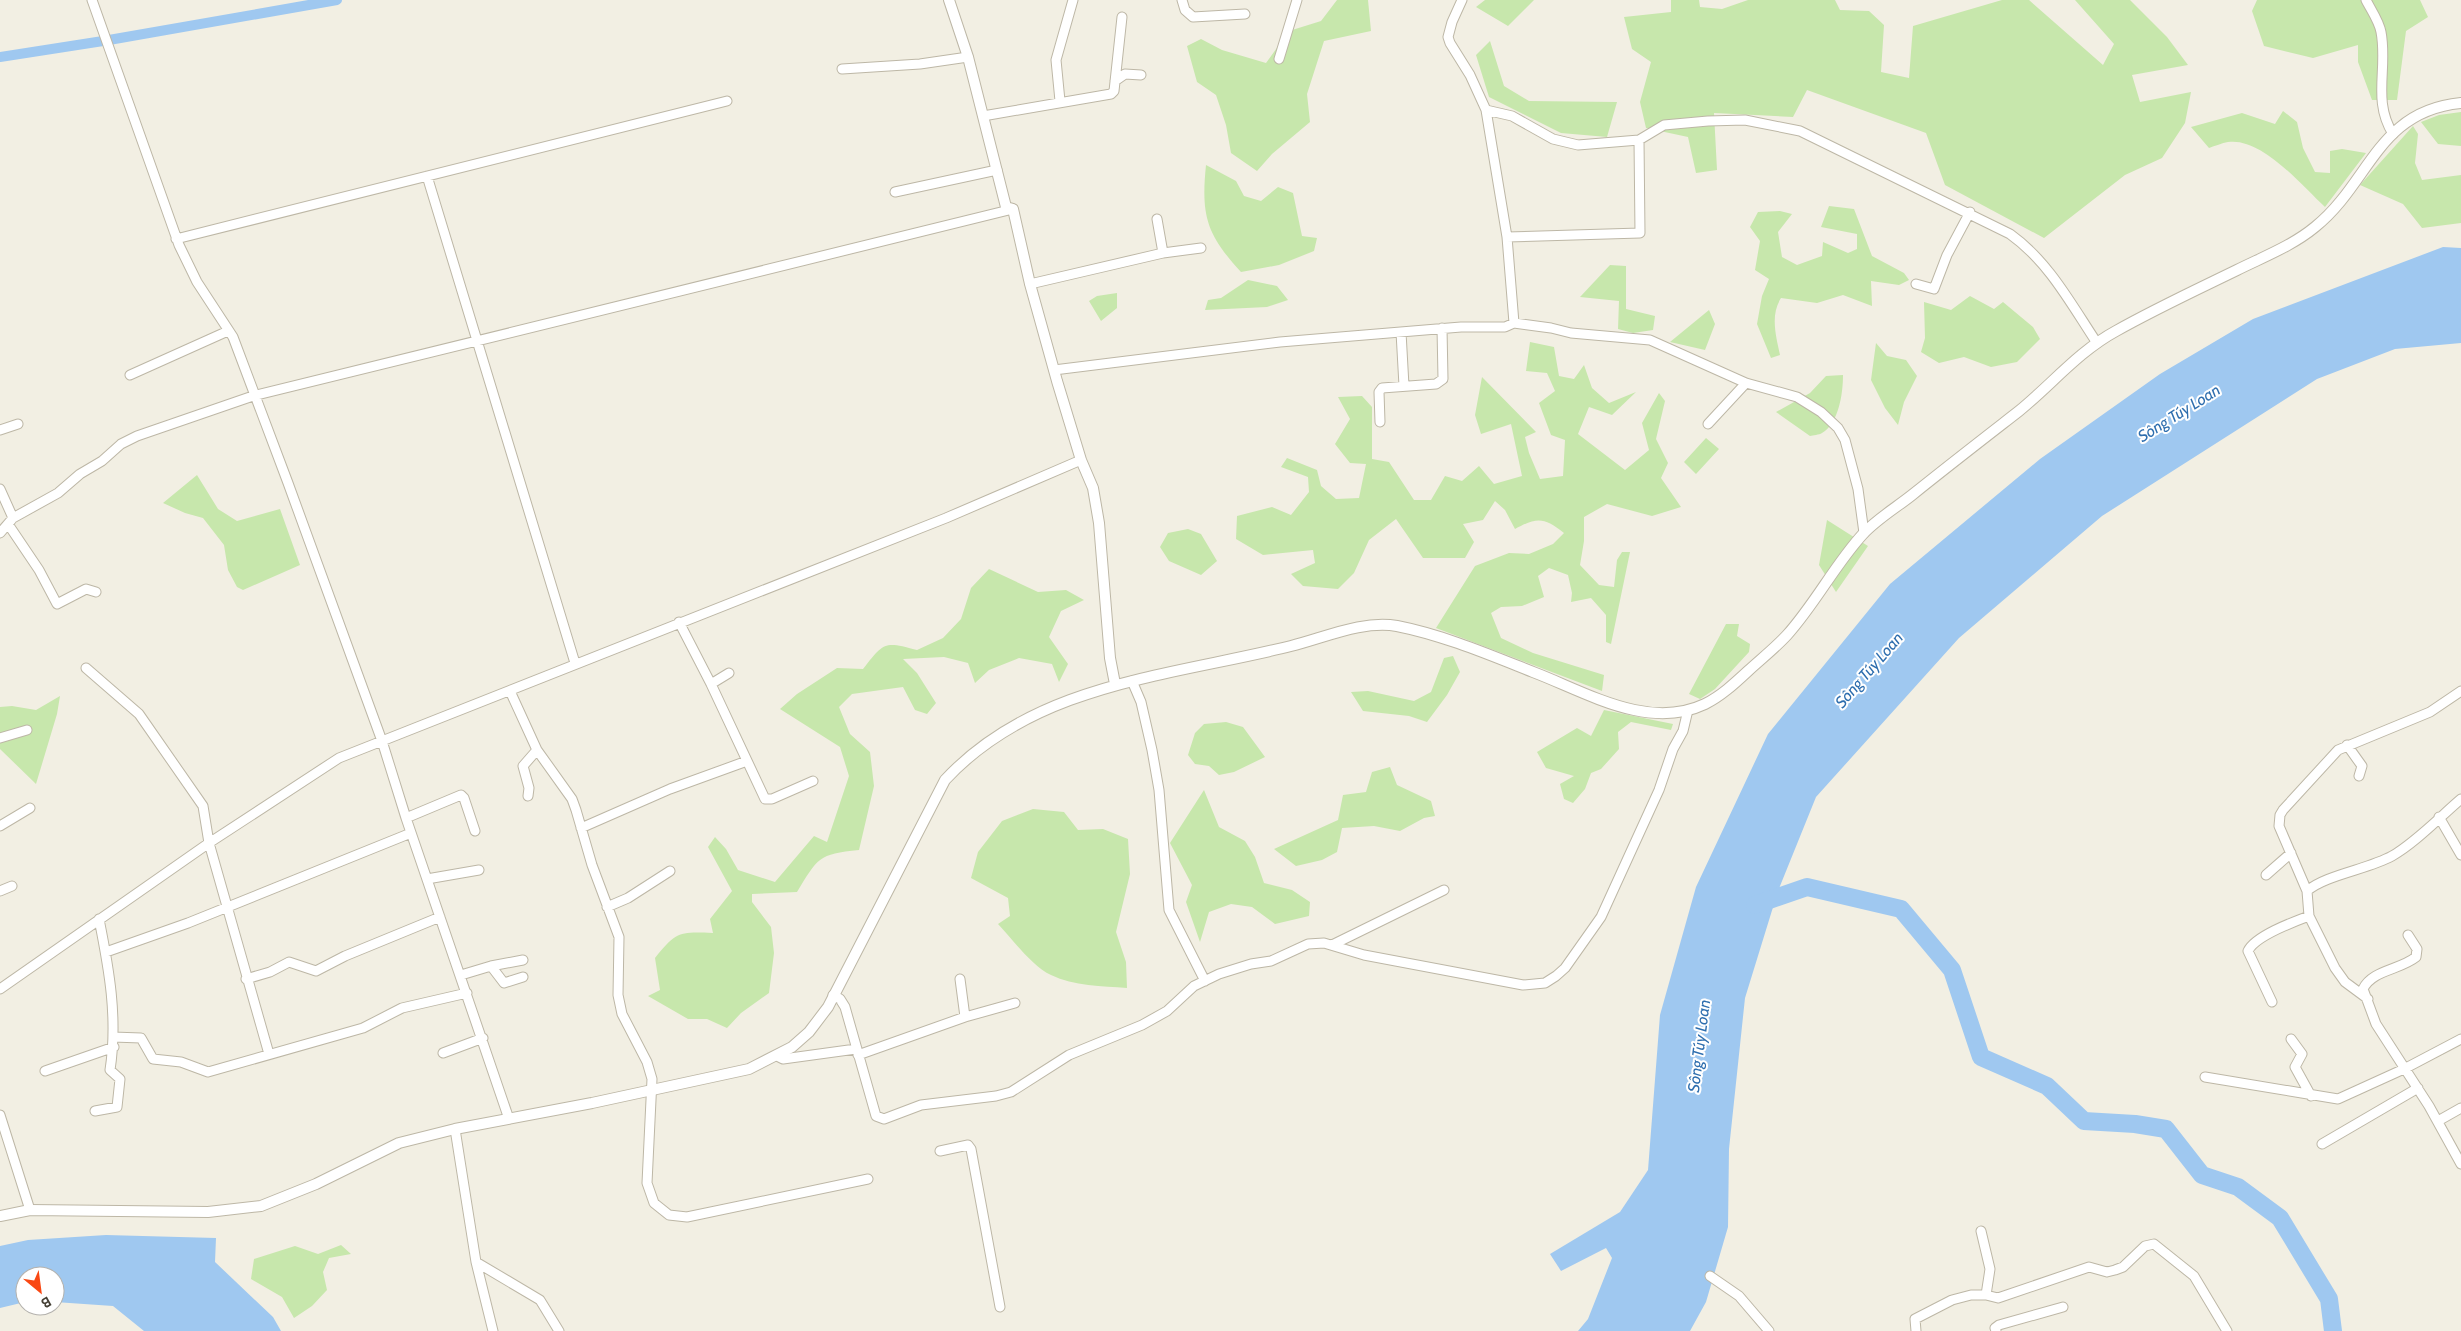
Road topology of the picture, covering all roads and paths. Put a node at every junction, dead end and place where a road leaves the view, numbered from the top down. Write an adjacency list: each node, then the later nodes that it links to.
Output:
1 (92, 0): 29 (street)
2 (949, 0): 10 (street)
3 (1073, 0): 15 (street)
4 (1182, 0): 8 (street)
5 (1297, 0): 11 (street)
6 (1462, 0): 18 (street)
7 (2366, 0): 20 (street)
8 (1245, 14)
9 (1122, 17): 14 (street)
10 (968, 57): 12 (street); 19 (street)
11 (1279, 59)
12 (842, 69)
13 (1141, 75): 14 (street)
14 (1115, 81): 15 (street)
15 (1060, 101): 19 (street)
16 (727, 102): 23 (street)
17 (2461, 103): 20 (street)
18 (1486, 110): 21 (street); 28 (street)
19 (983, 116): 22 (street)
20 (2393, 134): 39 (street)
21 (1639, 140): 26 (street); 28 (street)
22 (997, 170): 24 (street); 25 (street)
23 (427, 176): 29 (street); 38 (street)
24 (895, 192)
25 (1013, 209): 32 (street); 38 (street)
26 (1970, 212): 33 (street); 39 (street)
27 (1157, 219): 31 (street)
28 (1507, 238): 34 (street)
29 (176, 239): 36 (street)
30 (1201, 248): 31 (street)
31 (1163, 253): 32 (street)
32 (1030, 284): 40 (street)
33 (1916, 284)
34 (1514, 323): 35 (street); 42 (street)
35 (1442, 328): 37 (street); 43 (street)
36 (228, 331): 41 (street); 44 (street)
37 (1401, 332): 40 (street); 43 (street)
38 (477, 341): 44 (street); 56 (street)
39 (2097, 343): 53 (street)
40 (1054, 370): 49 (street)
41 (130, 375)
42 (1746, 383): 47 (street); 53 (street)
43 (1404, 386): 45 (street)
44 (254, 396): 51 (street); 67 (street)
45 (1380, 422)
46 (18, 424): 48 (street)
47 (1708, 424)
48 (0, 430)
49 (1081, 460): 55 (street); 61 (street)
50 (0, 489): 51 (street)
51 (11, 522): 52 (street); 54 (street)
52 (0, 533)
53 (1864, 533): 64 (street)
54 (96, 592)
55 (679, 622): 56 (street); 60 (street)
56 (576, 663): 62 (street)
57 (86, 668): 82 (street)
58 (729, 673): 60 (street)
59 (1132, 681): 61 (street); 64 (street); 107 (street)
60 (711, 684): 70 (street)
61 (1115, 684): 110 (street)
62 (510, 691): 67 (street); 69 (street)
63 (2461, 691): 68 (street)
64 (1688, 710): 99 (street)
65 (28, 730): 66 (street)
66 (0, 738)
67 (382, 741): 77 (street); 82 (street)
68 (2346, 745): 71 (street); 83 (street)
69 (537, 750): 73 (street); 79 (street)
70 (747, 761): 72 (street); 79 (street)
71 (2359, 776)
72 (812, 781)
73 (528, 796)
74 (2461, 799): 76 (street)
75 (30, 808): 78 (street)
76 (2439, 817): 84 (street); 92 (street)
77 (406, 818): 80 (street); 81 (street)
78 (0, 826)
79 (581, 828): 94 (street)
80 (475, 831)
81 (411, 834): 88 (street); 93 (street)
82 (210, 843): 93 (street); 97 (street)
83 (2291, 853): 87 (street); 92 (street)
84 (2461, 855)
85 (480, 870): 88 (street)
86 (670, 871): 94 (street)
87 (2266, 875)
88 (427, 879): 96 (street)
89 (12, 886): 91 (street)
90 (1444, 890): 99 (street)
91 (0, 891)
92 (2307, 891): 95 (street)
93 (228, 905): 100 (street); 105 (street)
94 (608, 907): 127 (street)
95 (2309, 916): 111 (street); 112 (street)
96 (440, 917): 103 (street); 105 (street)
97 (99, 919): 100 (street); 108 (street)
98 (2408, 935): 111 (street)
99 (1332, 945): 107 (street)
100 (106, 952): 118 (street)
101 (523, 960): 102 (street)
102 (491, 966): 103 (street); 104 (street)
103 (462, 975): 109 (street)
104 (523, 977)
105 (246, 979): 121 (street)
106 (960, 979): 114 (street)
107 (1205, 981): 119 (street)
108 (0, 988)
109 (467, 993): 115 (street); 121 (street)
110 (834, 996): 119 (street); 122 (street)
111 (2368, 999): 123 (street)
112 (2272, 1002)
113 (1015, 1003): 114 (street)
114 (965, 1016): 119 (street)
115 (483, 1038): 120 (street); 132 (street)
116 (2291, 1039): 128 (street)
117 (2461, 1039): 123 (street)
118 (113, 1042): 121 (street); 124 (street); 130 (street)
119 (857, 1052): 122 (street)
120 (443, 1053)
121 (269, 1054)
122 (777, 1056): 127 (street)
123 (2404, 1069): 126 (street); 128 (street)
124 (45, 1071)
125 (2205, 1077): 128 (street)
126 (2418, 1088): 133 (street); 135 (street)
127 (650, 1090): 132 (street); 138 (street)
128 (2311, 1096)
129 (2461, 1108): 133 (street)
130 (95, 1111)
131 (0, 1115): 139 (street)
132 (509, 1119): 134 (street)
133 (2438, 1121): 137 (street)
134 (455, 1129): 139 (street); 142 (street)
135 (2322, 1144)
136 (940, 1151): 145 (street)
137 (2461, 1164)
138 (868, 1179)
139 (30, 1210): 140 (street)
140 (0, 1216)
141 (1981, 1231): 144 (street)
142 (476, 1262): 147 (street); 148 (street)
143 (1710, 1276): 149 (street)
144 (1986, 1295): 150 (street); 152 (street)
145 (1000, 1307)
146 (2063, 1307): 151 (street)
147 (492, 1331)
148 (559, 1331)
149 (1769, 1331)
150 (1916, 1331)
151 (1996, 1331)
152 (2227, 1331)

